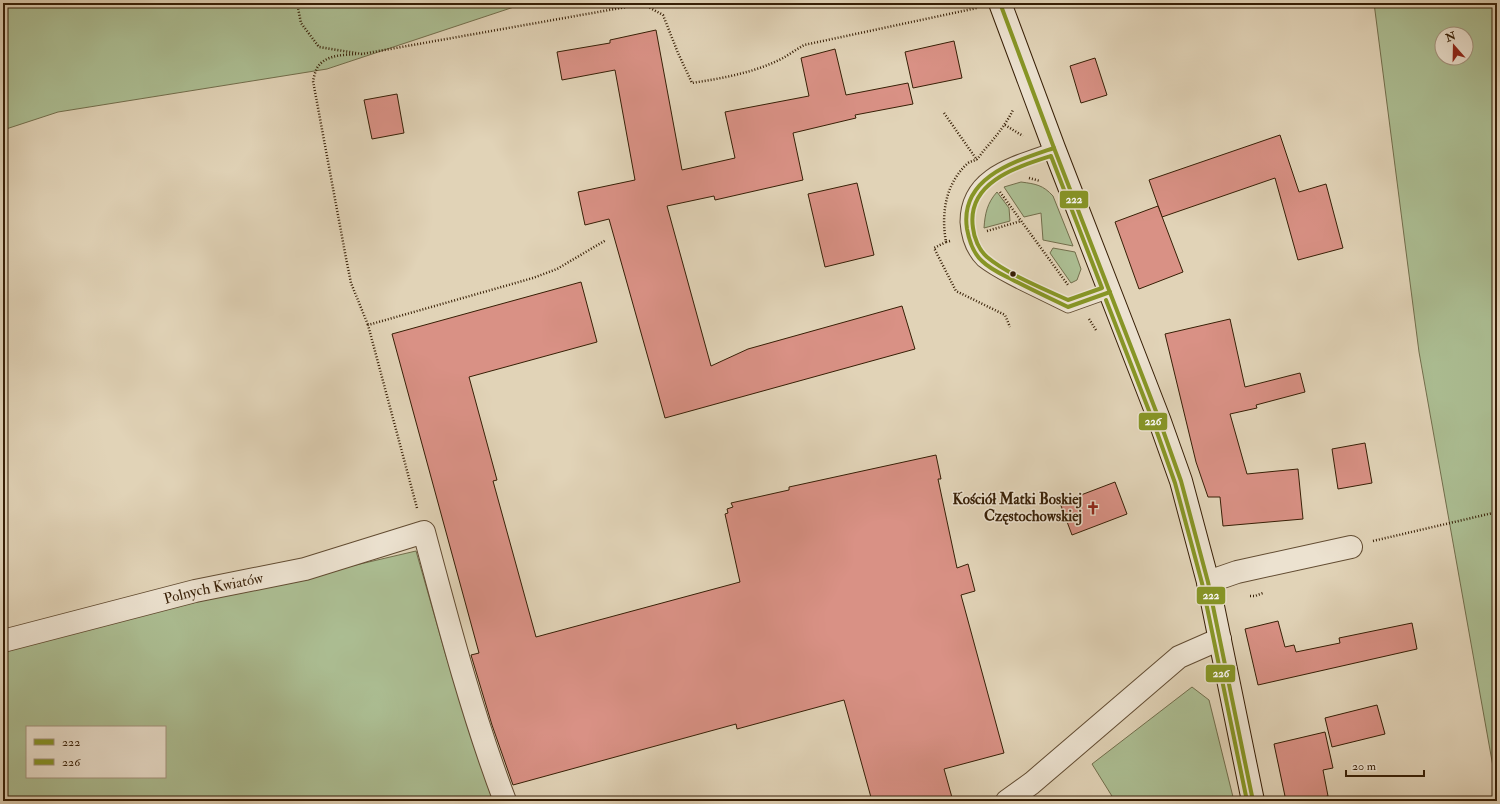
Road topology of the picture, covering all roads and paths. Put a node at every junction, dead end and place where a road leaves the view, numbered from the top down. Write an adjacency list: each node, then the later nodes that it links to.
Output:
1 (297, 3): 3 (path)
2 (992, 5): 3 (path); 6 (street)
3 (362, 54): 18 (path)
4 (1015, 106): 7 (path)
5 (944, 113): 7 (path)
6 (1054, 148): 8 (lane); 16 (street)
7 (977, 159): 8 (path); 14 (path)
8 (988, 176): 11 (path); 12 (lane)
9 (1027, 177): 10 (path)
10 (1043, 182)
11 (1021, 220): 12 (path); 15 (path)
12 (968, 236): 14 (path); 16 (lane)
13 (606, 240): 18 (path)
14 (946, 242): 19 (path)
15 (1066, 288)
16 (1110, 292): 24 (street)
17 (1086, 313): 20 (path)
18 (368, 325): 22 (path)
19 (1010, 327)
20 (1097, 332)
21 (1497, 512): 23 (path)
22 (424, 532): 26 (street, Polnych Kwiatów); 27 (street)
23 (1351, 547): 24 (street)
24 (1208, 582): 25 (street)
25 (1220, 639): 28 (street); 29 (street)
26 (3, 641)
27 (505, 801)
28 (1006, 801)
29 (1253, 801)

